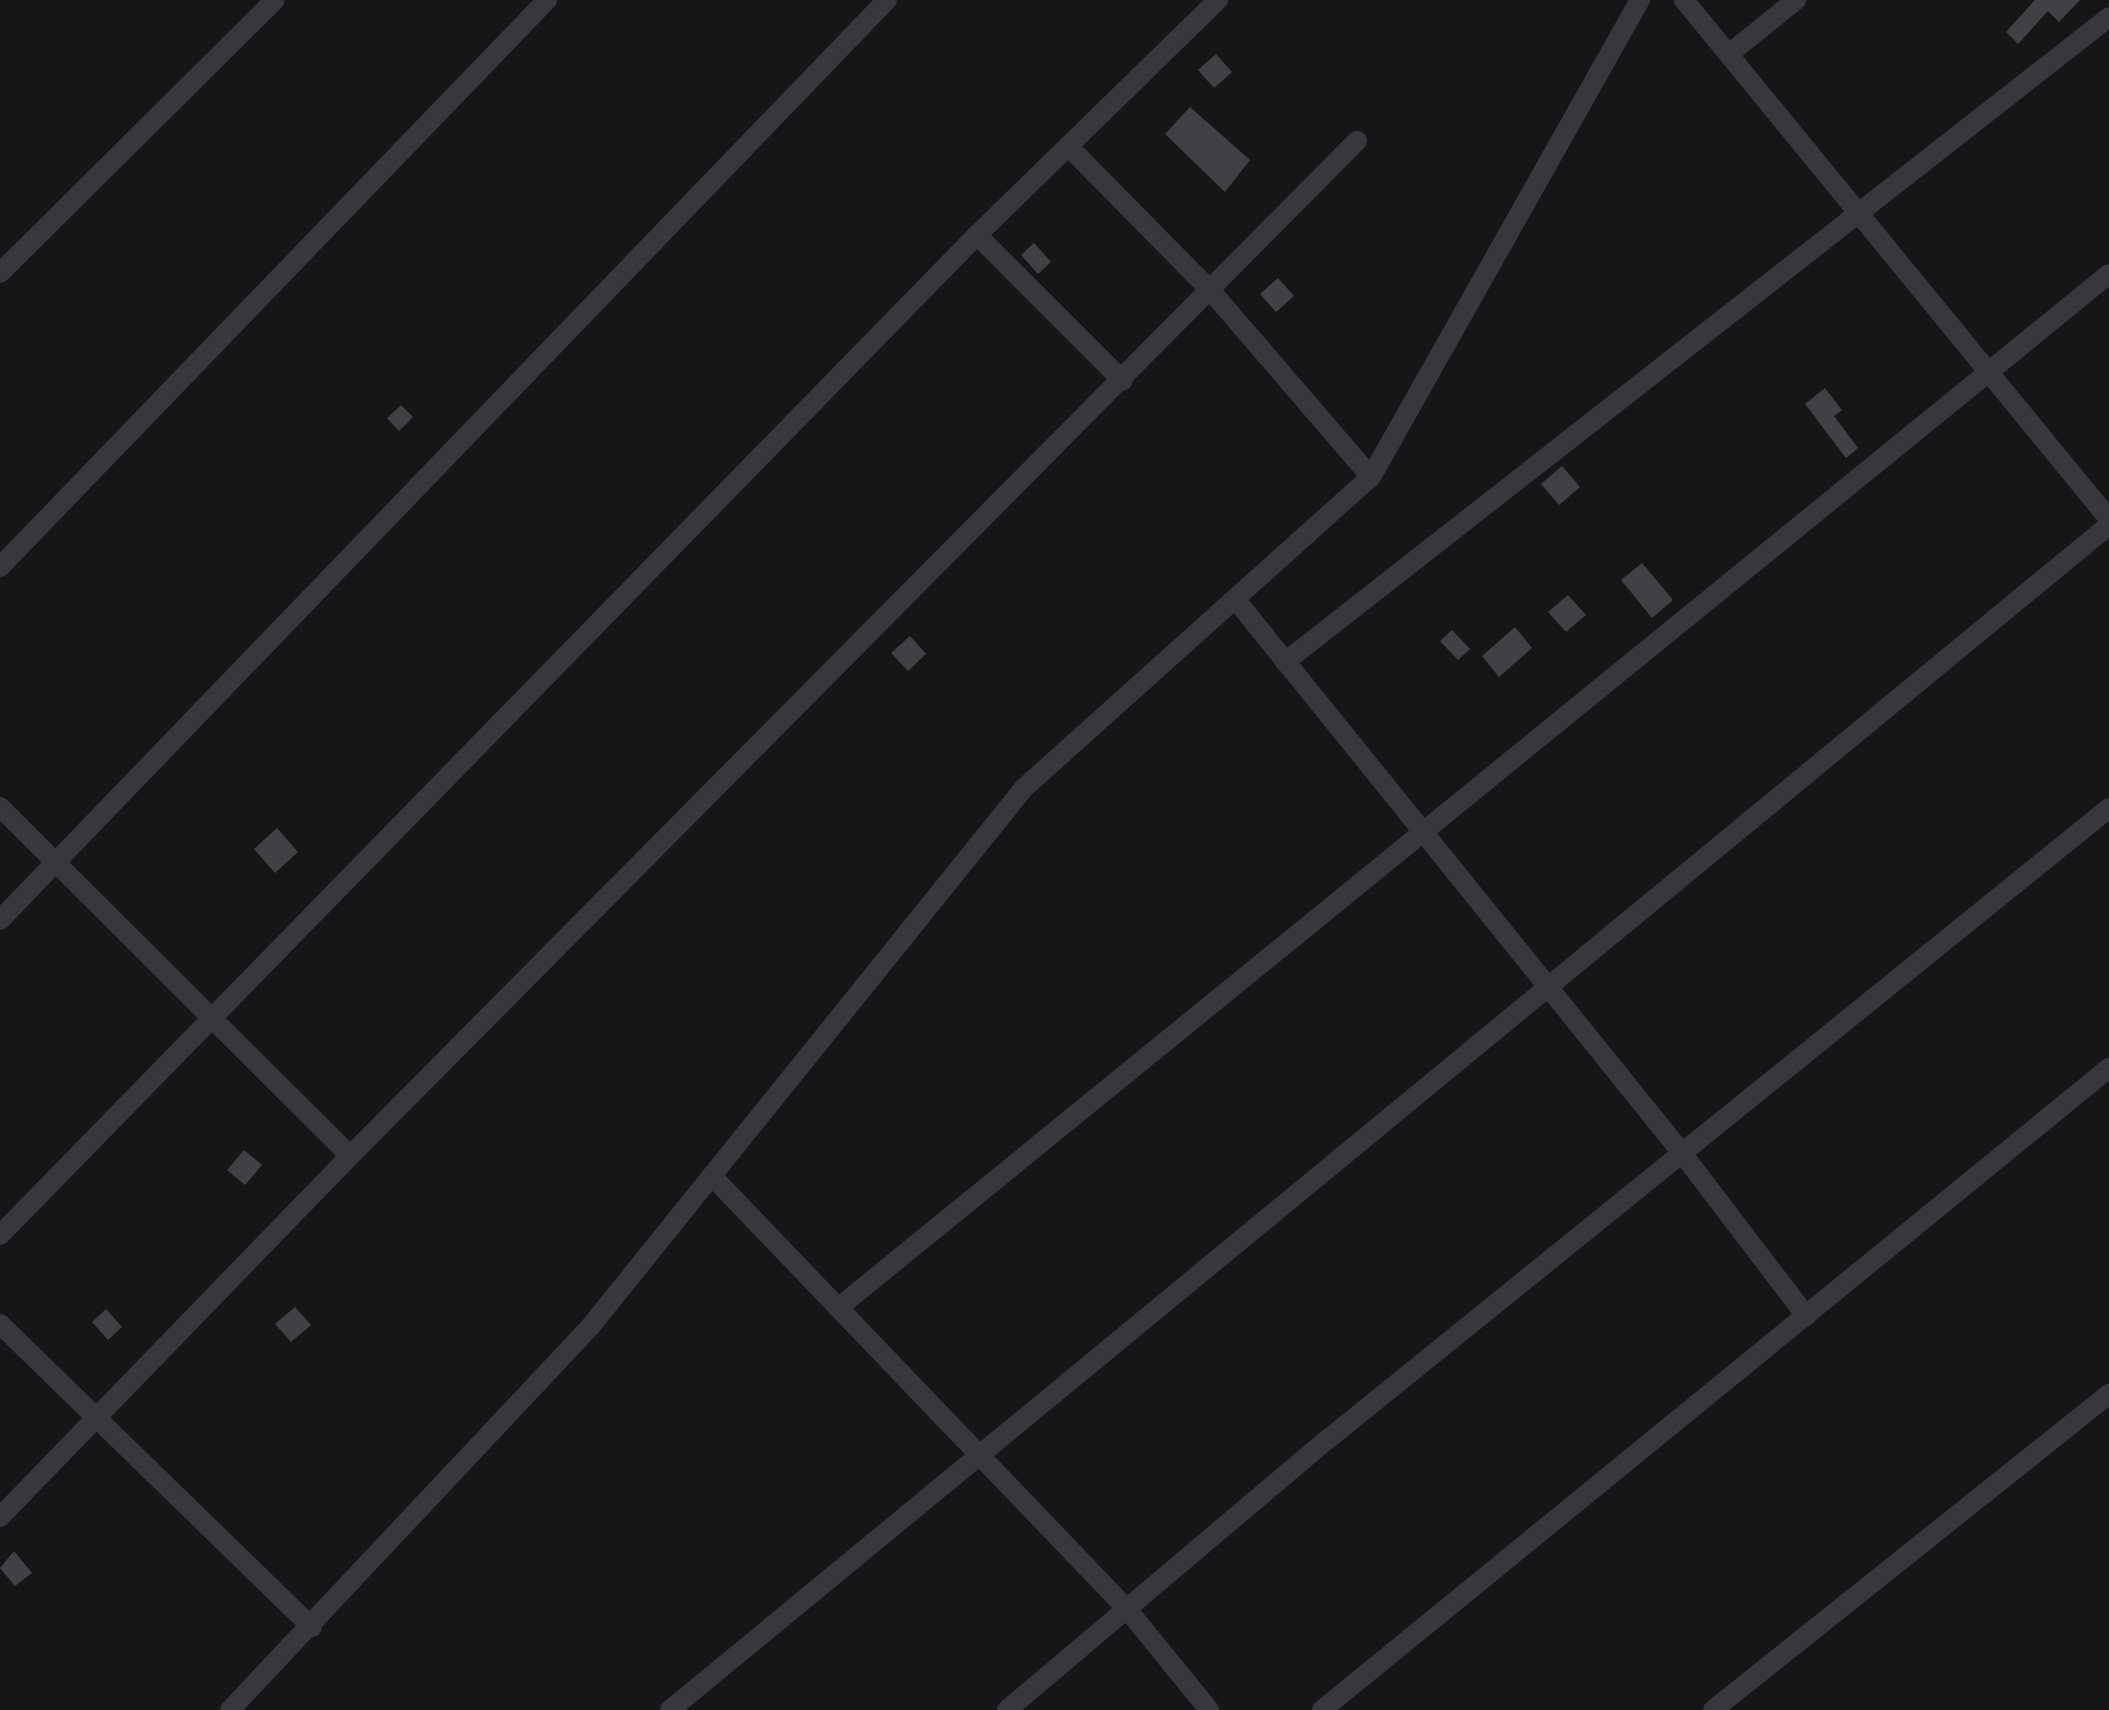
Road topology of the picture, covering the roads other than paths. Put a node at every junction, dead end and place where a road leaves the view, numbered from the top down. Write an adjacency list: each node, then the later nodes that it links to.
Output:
1 (275, 0): 14 (street)
2 (547, 0): 21 (street)
3 (887, 0): 27 (street)
4 (1218, 0): 11 (street)
5 (1640, 0): 19 (street)
6 (1684, 0): 9 (street)
7 (1796, 0): 9 (street)
8 (2109, 17): 12 (street)
9 (1729, 54): 12 (street)
10 (1357, 141): 16 (street)
11 (1068, 146): 13 (street); 16 (street)
12 (1857, 212): 17 (street); 23 (street)
13 (977, 235): 18 (street); 30 (street)
14 (0, 273)
15 (2109, 274): 17 (street)
16 (1211, 291): 18 (street); 19 (street)
17 (1989, 372): 20 (street); 26 (street)
18 (1123, 381): 33 (street)
19 (1371, 477): 22 (street)
20 (2109, 522): 29 (street)
21 (0, 567)
22 (1236, 600): 23 (street); 34 (street)
23 (1285, 662): 26 (street)
24 (0, 807): 27 (street)
25 (2109, 808): 32 (street)
26 (1424, 834): 29 (street); 36 (street)
27 (55, 863): 28 (street); 30 (street)
28 (0, 920)
29 (1549, 989): 32 (street); 41 (street)
30 (211, 1018): 33 (street); 35 (street)
31 (2109, 1068): 37 (street)
32 (1682, 1153): 37 (street); 43 (street)
33 (350, 1156): 40 (street)
34 (712, 1176): 36 (street); 44 (street)
35 (0, 1235)
36 (838, 1308): 41 (street)
37 (1806, 1316): 49 (street)
38 (0, 1324): 40 (street)
39 (2109, 1394): 50 (street)
40 (96, 1418): 42 (street); 44 (street)
41 (982, 1458): 43 (street); 46 (street)
42 (0, 1517)
43 (1127, 1609): 47 (street); 48 (street)
44 (312, 1627): 45 (street)
45 (230, 1710)
46 (670, 1710)
47 (1007, 1710)
48 (1209, 1710)
49 (1322, 1710)
50 (1713, 1710)

